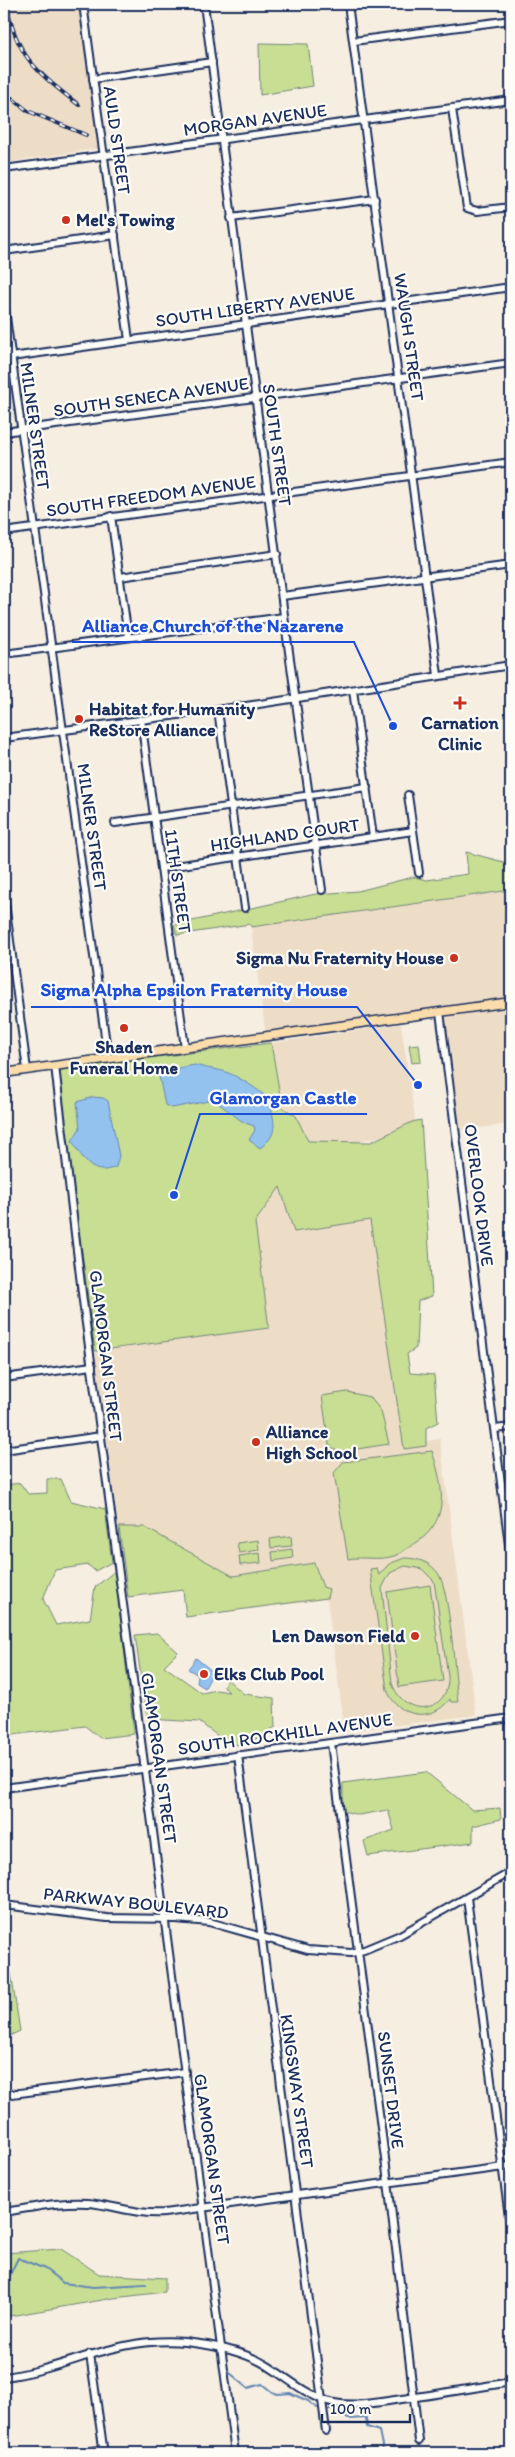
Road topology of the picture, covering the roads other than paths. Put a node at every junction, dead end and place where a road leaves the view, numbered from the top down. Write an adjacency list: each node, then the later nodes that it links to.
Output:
1 (83, 4): 7 (street, AULD STREET)
2 (204, 4): 6 (street, SOUTH STREET)
3 (348, 4): 5 (street, WAUGH STREET)
4 (511, 20): 5 (street)
5 (354, 41): 10 (street, WAUGH STREET)
6 (212, 62): 7 (street); 11 (street, SOUTH STREET)
7 (93, 79): 12 (street, AULD STREET)
8 (511, 100): 9 (street, MORGAN AVENUE)
9 (452, 109): 10 (street, MORGAN AVENUE); 15 (street)
10 (364, 120): 11 (street, MORGAN AVENUE); 14 (street, WAUGH STREET)
11 (222, 140): 12 (street, MORGAN AVENUE); 16 (street, SOUTH STREET)
12 (104, 156): 13 (street, MORGAN AVENUE); 17 (street, AULD STREET)
13 (4, 169)
14 (375, 199): 16 (street); 21 (street, WAUGH STREET)
15 (511, 207)
16 (231, 218): 22 (street, SOUTH STREET)
17 (115, 235): 18 (street); 23 (street, AULD STREET)
18 (4, 251)
19 (511, 287): 21 (street, SOUTH LIBERTY AVENUE)
20 (4, 303): 24 (street, MILNER STREET)
21 (389, 304): 22 (street, SOUTH LIBERTY AVENUE); 26 (street, WAUGH STREET)
22 (246, 324): 23 (street, SOUTH LIBERTY AVENUE); 27 (street, SOUTH STREET)
23 (129, 340): 24 (street, SOUTH LIBERTY AVENUE)
24 (7, 358): 28 (street, MILNER STREET)
25 (511, 363): 26 (street, SOUTH SENECA AVENUE)
26 (399, 379): 27 (street, SOUTH SENECA AVENUE); 31 (street, WAUGH STREET)
27 (256, 398): 28 (street, SOUTH SENECA AVENUE); 32 (street, SOUTH STREET)
28 (21, 429): 29 (street, SOUTH SENECA AVENUE); 34 (street, MILNER STREET)
29 (4, 432)
30 (511, 462): 31 (street, SOUTH FREEDOM AVENUE)
31 (412, 476): 32 (street, SOUTH FREEDOM AVENUE); 39 (street, WAUGH STREET)
32 (269, 495): 33 (street, SOUTH FREEDOM AVENUE); 36 (street, SOUTH STREET)
33 (111, 516): 34 (street, SOUTH FREEDOM AVENUE); 38 (street)
34 (34, 527): 35 (street, SOUTH FREEDOM AVENUE); 43 (street, MILNER STREET)
35 (4, 532)
36 (277, 554): 38 (street); 40 (street, SOUTH STREET)
37 (511, 565): 39 (street)
38 (120, 576): 42 (street)
39 (426, 577): 40 (street); 46 (street, WAUGH STREET)
40 (282, 596): 41 (street, SOUTH STREET)
41 (284, 617): 42 (street); 48 (street, SOUTH STREET)
42 (128, 637): 43 (street)
43 (51, 648): 44 (street); 51 (street, MILNER STREET)
44 (4, 654)
45 (511, 666): 46 (street)
46 (438, 675): 47 (street)
47 (353, 690): 48 (street); 53 (street)
48 (295, 698): 49 (street); 54 (street, SOUTH STREET)
49 (218, 710): 50 (street); 56 (street)
50 (141, 719): 51 (street); 57 (street, 11TH STREET)
51 (64, 730): 52 (street); 71 (street, MILNER STREET)
52 (4, 738)
53 (367, 787): 54 (street); 60 (street)
54 (309, 795): 56 (street); 61 (street, SOUTH STREET)
55 (408, 795): 59 (street)
56 (231, 806): 57 (street); 62 (street)
57 (154, 817): 58 (street); 63 (street, 11TH STREET)
58 (115, 823)
59 (413, 831): 60 (street, HIGHLAND COURT); 64 (street)
60 (373, 837): 61 (street, HIGHLAND COURT)
61 (316, 845): 62 (street, HIGHLAND COURT); 65 (street, SOUTH STREET)
62 (238, 857): 63 (street, HIGHLAND COURT); 67 (street)
63 (161, 868): 70 (street, 11TH STREET)
64 (419, 873)
65 (322, 890)
66 (4, 895): 73 (street)
67 (245, 908)
68 (511, 1002): 69 (main road)
69 (440, 1012): 70 (main road); 78 (street, OVERLOOK DRIVE)
70 (185, 1048): 71 (main road)
71 (108, 1058): 72 (main road)
72 (54, 1066): 73 (main road); 75 (street, GLAMORGAN STREET)
73 (27, 1070): 74 (main road)
74 (4, 1073)
75 (92, 1366): 76 (street); 79 (street, GLAMORGAN STREET)
76 (4, 1378)
77 (511, 1427): 78 (street)
78 (495, 1429): 81 (street, OVERLOOK DRIVE)
79 (101, 1436): 80 (street); 86 (street, GLAMORGAN STREET)
80 (4, 1450)
81 (509, 1524): 82 (street, OVERLOOK DRIVE)
82 (511, 1560)
83 (511, 1718): 84 (street, SOUTH ROCKHILL AVENUE)
84 (331, 1743): 85 (street, SOUTH ROCKHILL AVENUE); 93 (street, SUNSET DRIVE)
85 (238, 1755): 86 (street, SOUTH ROCKHILL AVENUE); 92 (street, KINGSWAY STREET)
86 (145, 1768): 87 (street, SOUTH ROCKHILL AVENUE); 91 (street, GLAMORGAN STREET)
87 (4, 1788)
88 (511, 1872): 89 (street, PARKWAY BOULEVARD)
89 (467, 1898): 93 (street, PARKWAY BOULEVARD); 97 (street)
90 (4, 1905): 91 (street, PARKWAY BOULEVARD)
91 (166, 1919): 92 (street, PARKWAY BOULEVARD); 94 (street, GLAMORGAN STREET)
92 (261, 1936): 93 (street, PARKWAY BOULEVARD); 99 (street, KINGSWAY STREET)
93 (358, 1952): 98 (street, SUNSET DRIVE)
94 (185, 2072): 95 (street); 100 (street, GLAMORGAN STREET)
95 (4, 2095)
96 (511, 2166): 97 (street)
97 (503, 2167): 98 (street); 102 (street)
98 (388, 2182): 99 (street); 107 (street, SUNSET DRIVE)
99 (296, 2195): 100 (street); 108 (street, KINGSWAY STREET)
100 (204, 2208): 101 (street); 103 (street, GLAMORGAN STREET)
101 (4, 2212)
102 (511, 2232)
103 (222, 2348): 104 (street); 108 (street); 112 (street, GLAMORGAN STREET)
104 (90, 2354): 105 (street); 111 (street)
105 (4, 2378)
106 (511, 2382): 107 (street)
107 (415, 2398): 108 (street); 110 (street, SUNSET DRIVE)
108 (322, 2399): 109 (street, KINGSWAY STREET)
109 (326, 2432)
110 (419, 2441)
111 (78, 2453)
112 (235, 2453)

